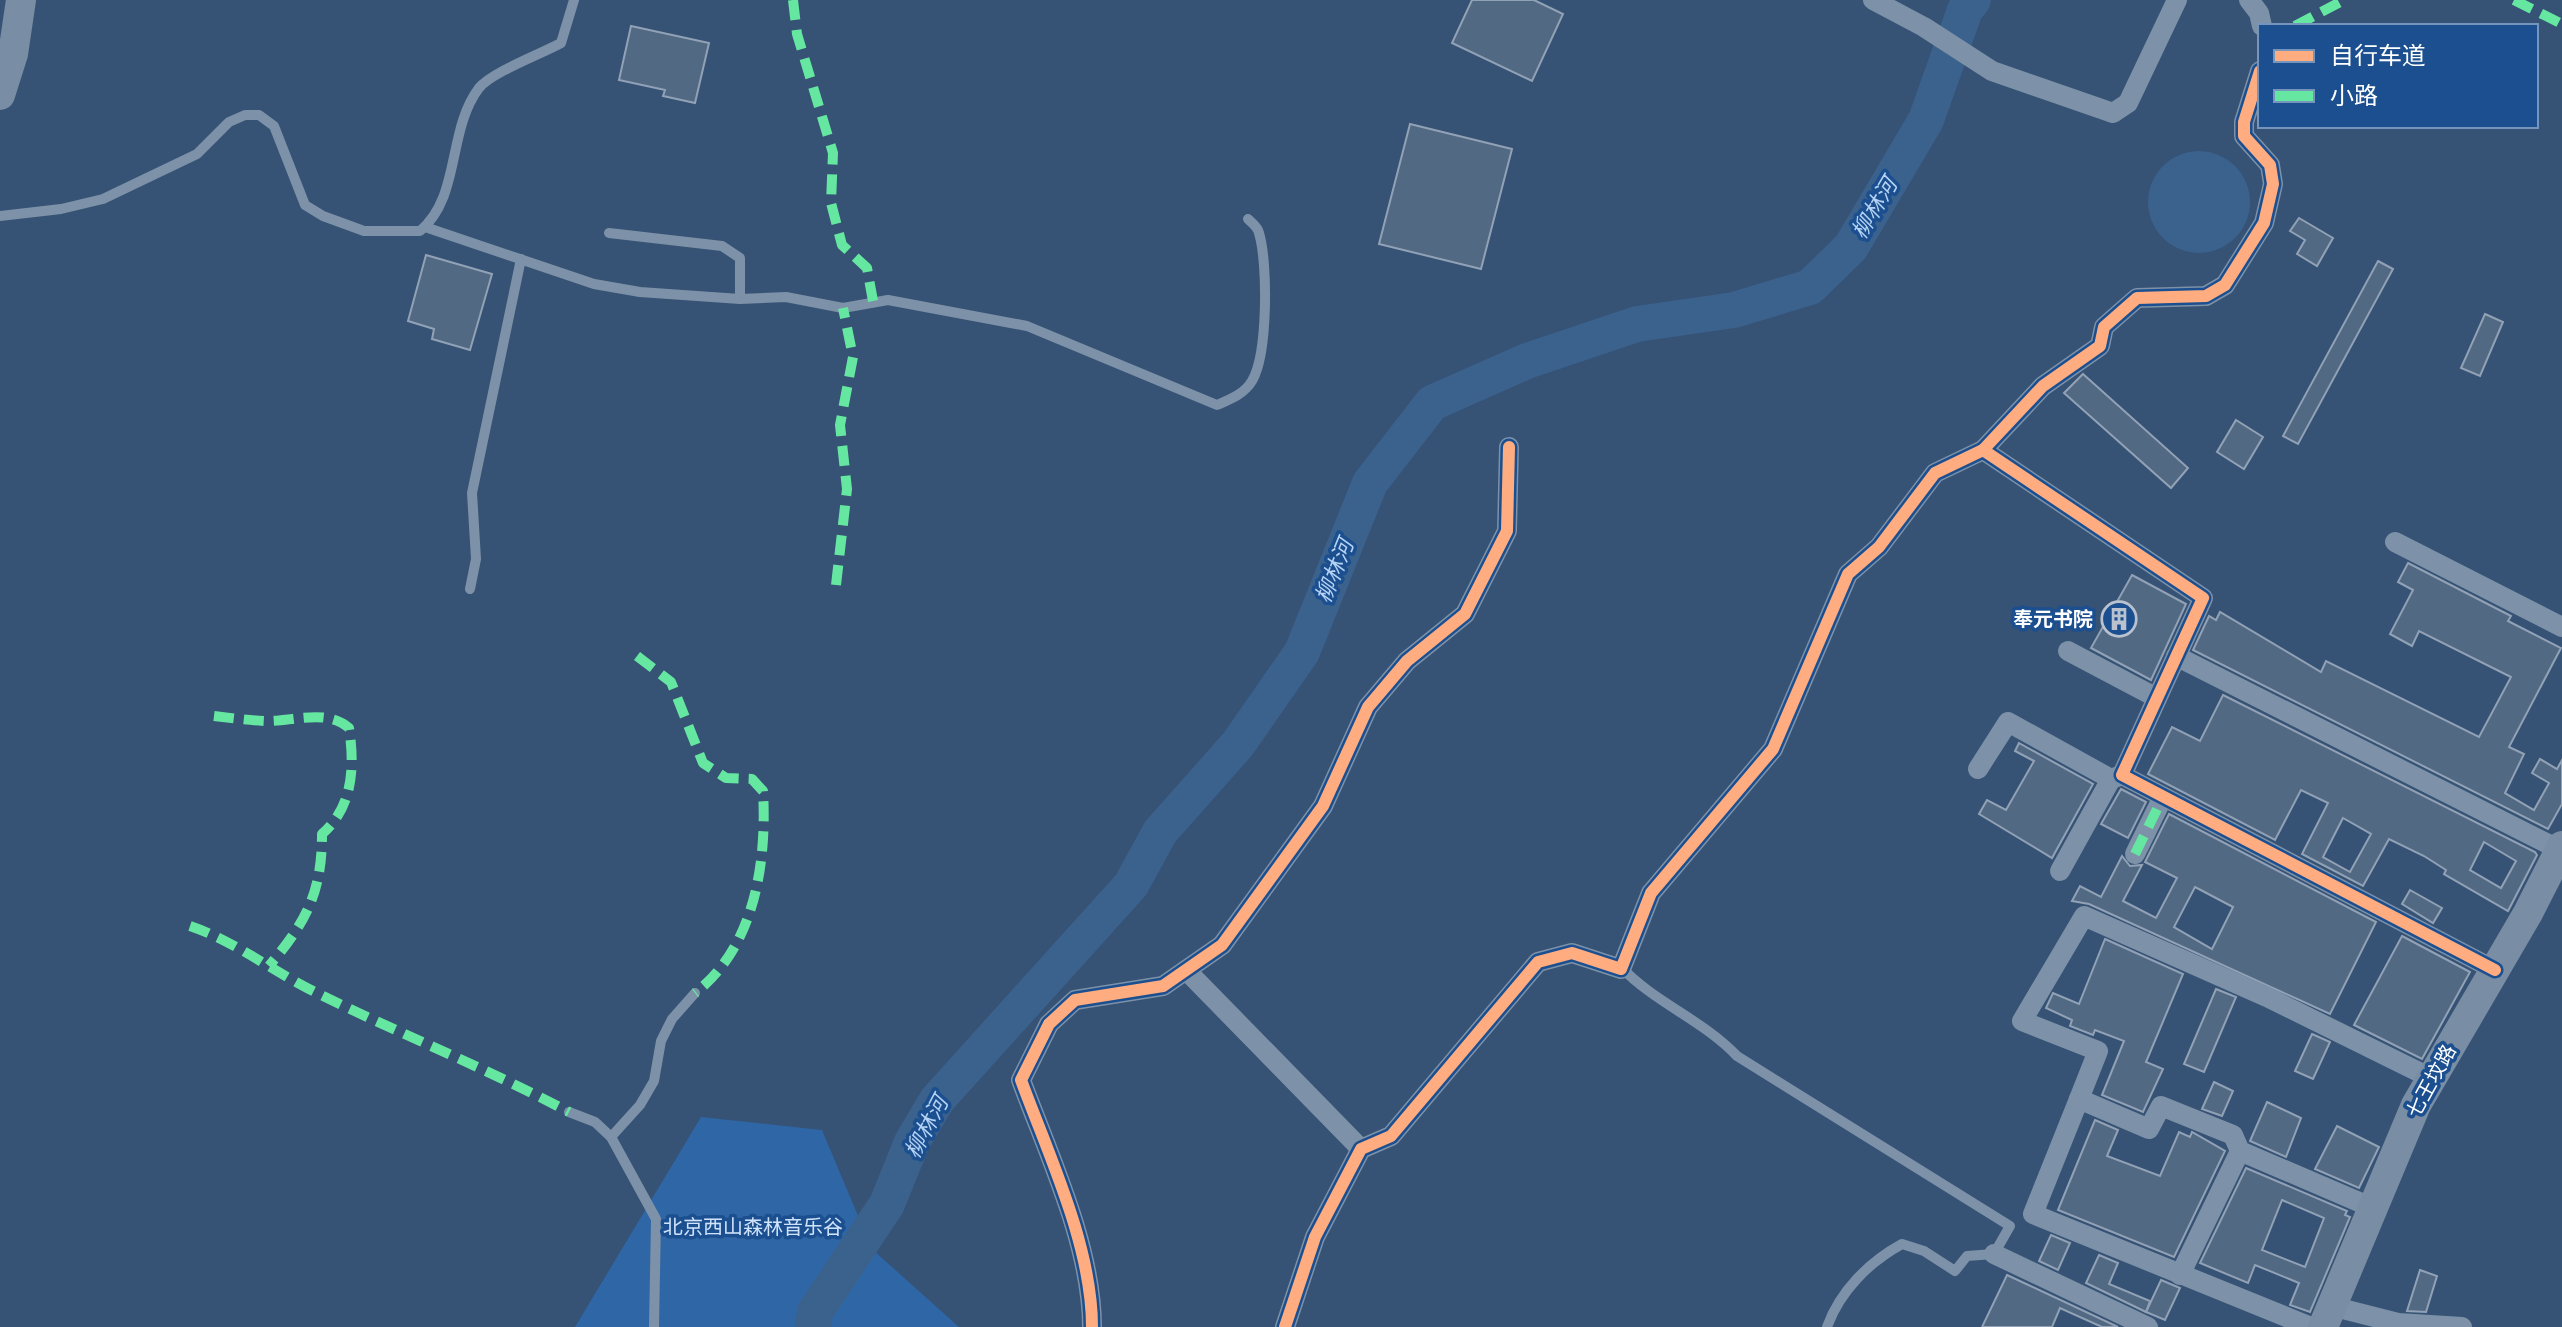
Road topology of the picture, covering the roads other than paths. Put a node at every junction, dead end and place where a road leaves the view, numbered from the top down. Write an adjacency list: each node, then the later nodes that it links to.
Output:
1 (21, 0): 8 (street)
2 (574, 0): 11 (lane)
3 (1873, 0): 4 (street)
4 (2177, 0)
5 (2249, 0): 6 (street)
6 (2262, 24)
7 (2258, 77): 16 (street)
8 (0, 95)
9 (0, 216): 11 (lane)
10 (1248, 219): 14 (lane)
11 (425, 227): 13 (lane)
12 (609, 233): 14 (lane)
13 (521, 259): 14 (lane); 18 (lane)
14 (740, 299)
15 (1509, 447): 30 (street)
16 (1983, 450): 21 (street); 29 (street)
17 (2395, 542): 19 (street)
18 (470, 589)
19 (2562, 627)
20 (2068, 651): 22 (street)
21 (2176, 656): 22 (street); 26 (street)
22 (2157, 698): 24 (street)
23 (1978, 769): 24 (street)
24 (2116, 777): 25 (street); 28 (street)
25 (2163, 797): 27 (street); 31 (street)
26 (2561, 848): 31 (street, 七王坟路)
27 (2135, 854)
28 (2060, 871)
29 (1621, 967): 37 (street); 40 (lane)
30 (1186, 970): 37 (street); 44 (street)
31 (2495, 970): 33 (street, 七王坟路)
32 (695, 993): 36 (lane)
33 (2431, 1078): 34 (street); 39 (street, 七王坟路)
34 (2079, 1099): 38 (street); 41 (street)
35 (569, 1112): 36 (lane)
36 (611, 1137): 43 (lane)
37 (1361, 1149): 45 (street)
38 (2240, 1151): 39 (street); 41 (street)
39 (2373, 1208): 42 (street, 七王坟路)
40 (1994, 1254): 46 (lane); 47 (street)
41 (2180, 1275): 42 (street)
42 (2322, 1320): 48 (street)
43 (654, 1327)
44 (1092, 1327)
45 (1285, 1327)
46 (1827, 1327)
47 (2148, 1327)
48 (2462, 1327)

